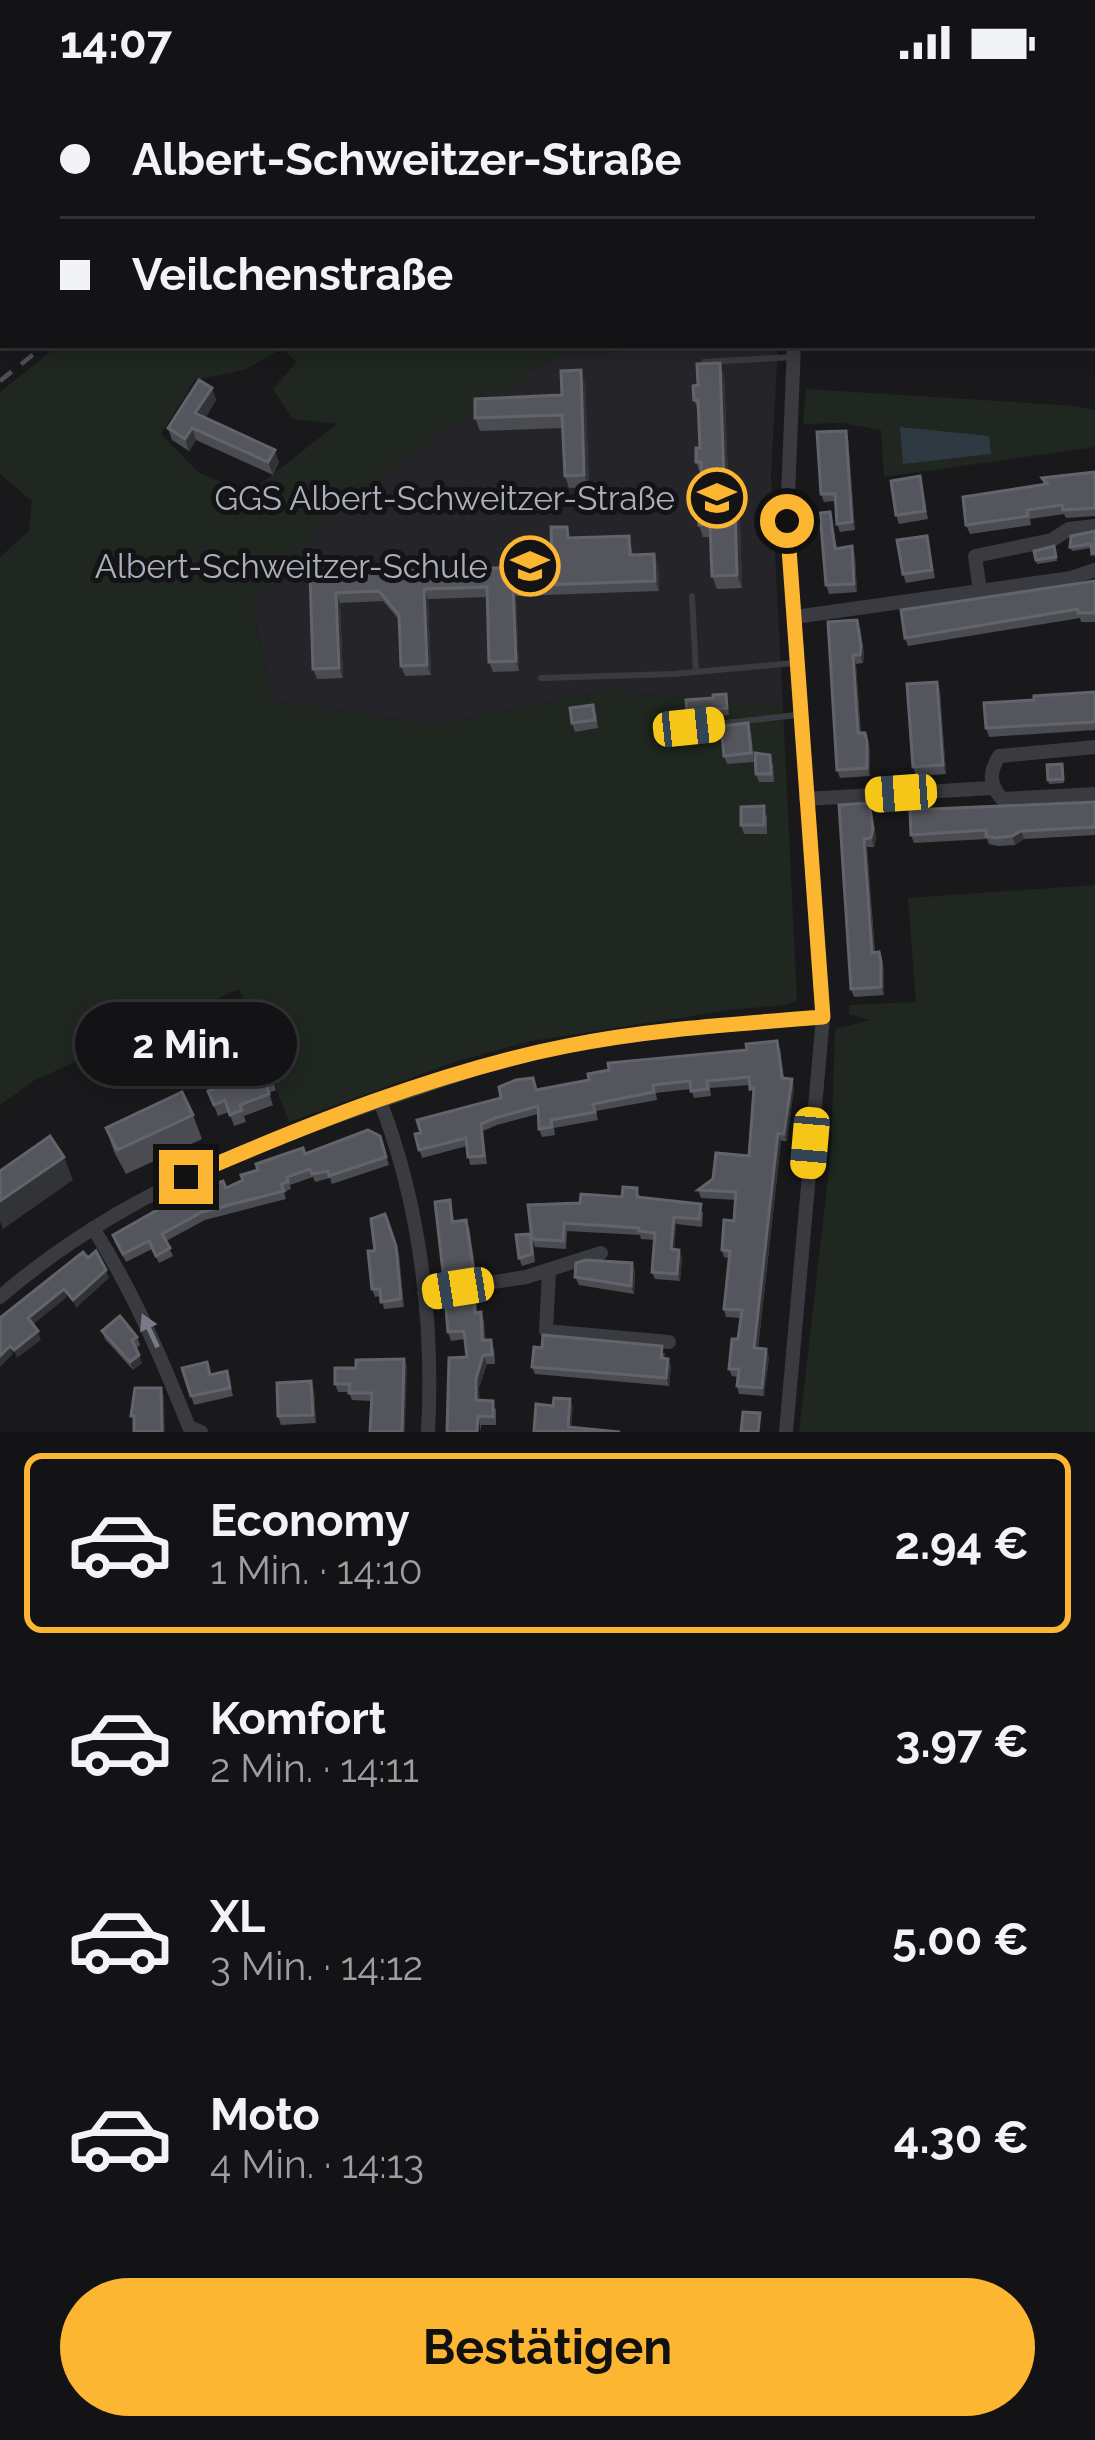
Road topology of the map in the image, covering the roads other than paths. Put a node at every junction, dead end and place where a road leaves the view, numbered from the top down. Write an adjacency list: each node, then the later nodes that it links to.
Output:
1 (793, 351): 2 (lane); 7 (street)
2 (704, 362)
3 (1095, 526): 5 (street)
4 (1095, 570): 5 (street)
5 (980, 591): 7 (street)
6 (692, 596): 9 (lane)
7 (795, 617): 8 (street)
8 (797, 663): 9 (lane); 11 (street)
9 (696, 672): 10 (lane)
10 (541, 678)
11 (801, 715): 12 (lane); 16 (street)
12 (679, 740)
13 (1095, 747): 14 (street)
14 (992, 788): 15 (street); 16 (street)
15 (1095, 794)
16 (806, 799): 17 (street)
17 (823, 1017): 18 (street); 27 (street)
18 (380, 1101): 19 (street); 22 (street)
19 (93, 1228): 23 (street); 25 (street, one-way to 19)
20 (601, 1253): 21 (street)
21 (549, 1271): 22 (street); 24 (street)
22 (424, 1293): 26 (street)
23 (0, 1297)
24 (669, 1342)
25 (201, 1432)
26 (428, 1432)
27 (786, 1432)

